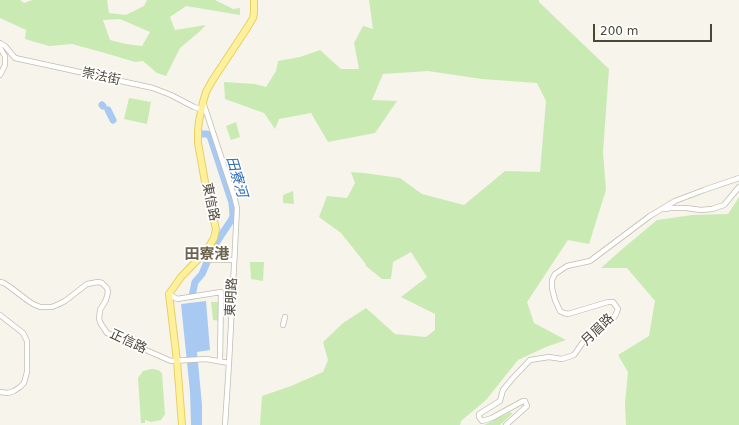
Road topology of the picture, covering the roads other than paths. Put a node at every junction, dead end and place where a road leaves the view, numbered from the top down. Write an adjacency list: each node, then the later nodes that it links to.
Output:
1 (254, 0): 5 (main road, 東信路)
2 (0, 43): 5 (street, 崇法街)
3 (0, 48): 4 (street)
4 (0, 75)
5 (204, 110): 9 (main road, 東信路); 10 (street, 東明路)
6 (738, 178): 8 (street, 月眉路)
7 (739, 187): 8 (street)
8 (660, 210): 22 (street, 月眉路)
9 (203, 258): 10 (street); 12 (main road, 東信路)
10 (234, 260): 18 (street, 東明路)
11 (0, 282): 16 (street, 正信路)
12 (169, 294): 16 (main road); 17 (street)
13 (0, 316): 19 (street)
14 (285, 317): 15 (street)
15 (283, 325)
16 (177, 361): 17 (street); 20 (main road)
17 (220, 361): 18 (street)
18 (229, 363): 21 (street, 東明路)
19 (0, 392)
20 (182, 425)
21 (225, 425)
22 (506, 425)

